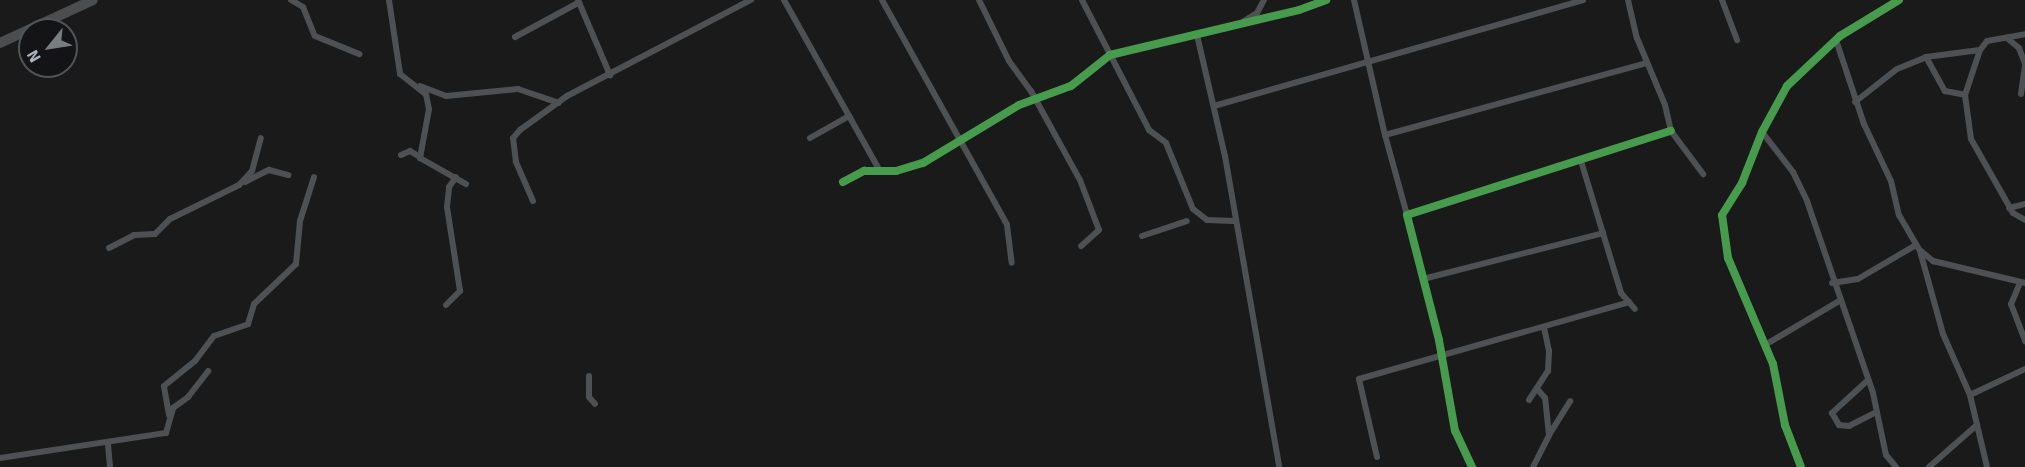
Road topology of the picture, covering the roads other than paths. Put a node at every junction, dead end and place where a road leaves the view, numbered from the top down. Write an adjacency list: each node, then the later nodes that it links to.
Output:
1 (93, 0): 24 (highway)
2 (291, 0): 26 (street)
3 (389, 0): 33 (street)
4 (751, 0): 32 (street)
5 (784, 0): 40 (street)
6 (882, 0): 47 (street)
7 (979, 0): 36 (street)
8 (1082, 0): 27 (street)
9 (1264, 0): 17 (street)
10 (1326, 0): 17 (street)
11 (1354, 0): 29 (street)
12 (1583, 0): 29 (street)
13 (1628, 0): 30 (street)
14 (1722, 0): 22 (street)
15 (1899, 0): 23 (street)
16 (578, 1): 20 (street); 32 (street)
17 (1244, 22): 19 (street)
18 (2025, 34): 21 (street)
19 (1197, 35): 27 (street); 39 (street)
20 (515, 37)
21 (2007, 38): 25 (street); 31 (street)
22 (1737, 40)
23 (1836, 40): 37 (street); 42 (street)
24 (0, 43)
25 (1980, 50): 28 (street); 35 (street)
26 (359, 54)
27 (1110, 55): 36 (street); 66 (street)
28 (1926, 57): 35 (street); 37 (street)
29 (1367, 61): 39 (street); 43 (street)
30 (1647, 63): 41 (street); 43 (street)
31 (2025, 64): 34 (street)
32 (610, 75): 38 (street)
33 (419, 86): 38 (street); 46 (street)
34 (2021, 94)
35 (1965, 95): 62 (street)
36 (1034, 99): 47 (street); 69 (street)
37 (1855, 102): 71 (street)
38 (559, 103): 60 (street)
39 (1214, 106): 66 (street)
40 (849, 116): 45 (street); 52 (street)
41 (1671, 131): 51 (street); 53 (street)
42 (1762, 132): 74 (street); 82 (street)
43 (1385, 135): 63 (street)
44 (261, 138): 59 (street)
45 (810, 138)
46 (420, 141): 48 (street); 50 (street)
47 (963, 142): 52 (street); 72 (street)
48 (410, 151): 49 (street); 50 (street)
49 (400, 155)
50 (420, 158): 56 (street)
51 (1581, 161): 63 (street); 67 (street)
52 (879, 169): 57 (street)
53 (1703, 174)
54 (288, 175): 59 (street)
55 (314, 177): 94 (street)
56 (456, 177): 58 (street); 78 (street)
57 (843, 182)
58 (466, 184)
59 (239, 185): 70 (street)
60 (532, 201)
61 (2025, 204): 62 (street)
62 (2009, 207): 64 (street)
63 (1407, 215): 73 (street)
64 (2025, 220)
65 (1187, 221): 68 (street)
66 (1234, 221): 101 (street)
67 (1603, 233): 73 (street); 76 (street)
68 (1142, 236)
69 (1081, 246)
70 (109, 248)
71 (1918, 248): 74 (street); 75 (street); 89 (street)
72 (1012, 263)
73 (1424, 279): 83 (street)
74 (1832, 283): 77 (street)
75 (2023, 283): 81 (street)
76 (1629, 302): 79 (street); 80 (street)
77 (1839, 302): 82 (street); 87 (street)
78 (447, 304)
79 (1635, 309)
80 (1544, 328): 83 (street); 88 (street)
81 (2025, 341)
82 (1765, 345): 104 (street)
83 (1440, 357): 98 (street); 102 (street)
84 (2025, 369): 89 (street)
85 (208, 371): 94 (street)
86 (589, 376): 92 (street)
87 (1868, 380): 93 (street); 93 (street)
88 (1538, 390): 90 (street); 96 (street)
89 (1970, 394): 95 (street)
90 (1529, 400)
91 (1570, 401): 96 (street)
92 (595, 404)
93 (1877, 412): 105 (street)
94 (169, 415): 97 (street)
95 (1977, 425): 106 (street); 107 (street)
96 (1549, 435): 103 (street)
97 (108, 444): 99 (street); 100 (street)
98 (1377, 457)
99 (0, 458)
100 (110, 467)
101 (1279, 467)
102 (1472, 467)
103 (1533, 467)
104 (1801, 467)
105 (1896, 467)
106 (1929, 467)
107 (1987, 467)

